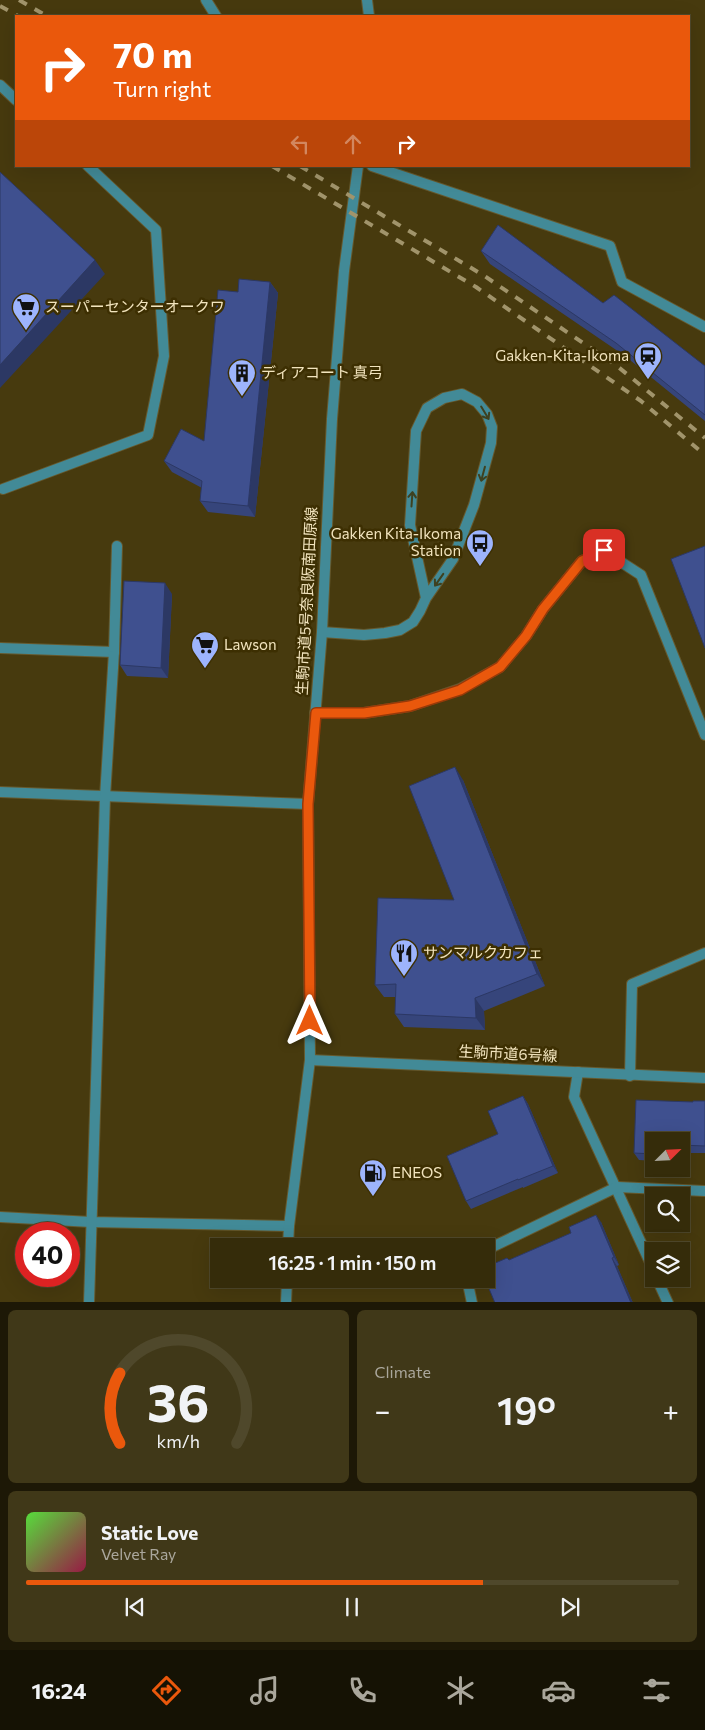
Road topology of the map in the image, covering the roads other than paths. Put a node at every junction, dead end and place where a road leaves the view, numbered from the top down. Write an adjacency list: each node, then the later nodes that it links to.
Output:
1 (206, 0): 3 (street)
2 (367, 0): 4 (street)
3 (215, 15)
4 (369, 15)
5 (0, 85): 6 (street)
6 (15, 99)
7 (89, 167): 11 (street)
8 (358, 167): 14 (street, 生駒市道5号奈良阪南田原線)
9 (375, 167): 10 (street)
10 (705, 327)
11 (3, 489)
12 (117, 546): 16 (street)
13 (426, 598): 13 (street, one-way to 13); 14 (street)
14 (322, 632): 17 (street, 生駒市道5号奈良阪南田原線)
15 (0, 648): 16 (street)
16 (114, 652): 20 (street)
17 (316, 713): 18 (street); 21 (street, 生駒市道5号奈良阪南田原線)
18 (705, 735)
19 (0, 792): 20 (street)
20 (105, 797): 21 (street); 30 (street)
21 (308, 804): 23 (street, 生駒市道5号奈良阪南田原線)
22 (705, 953): 25 (street)
23 (310, 1060): 24 (street, 生駒市道6号線); 31 (street, 生駒市道5号奈良阪南田原線)
24 (578, 1072): 25 (street, 生駒市道6号線); 27 (street)
25 (630, 1076): 26 (street, 生駒市道6号線)
26 (705, 1078)
27 (617, 1187): 28 (street); 33 (street); 34 (street)
28 (705, 1191)
29 (0, 1217): 30 (street)
30 (91, 1222): 31 (street); 38 (street)
31 (289, 1226): 32 (street, 生駒市道5号奈良阪南田原線)
32 (288, 1238)
33 (495, 1246)
34 (645, 1251)
35 (661, 1287): 41 (street)
36 (287, 1288): 39 (street)
37 (469, 1288): 40 (street)
38 (89, 1302)
39 (286, 1302)
40 (472, 1302)
41 (668, 1302)

